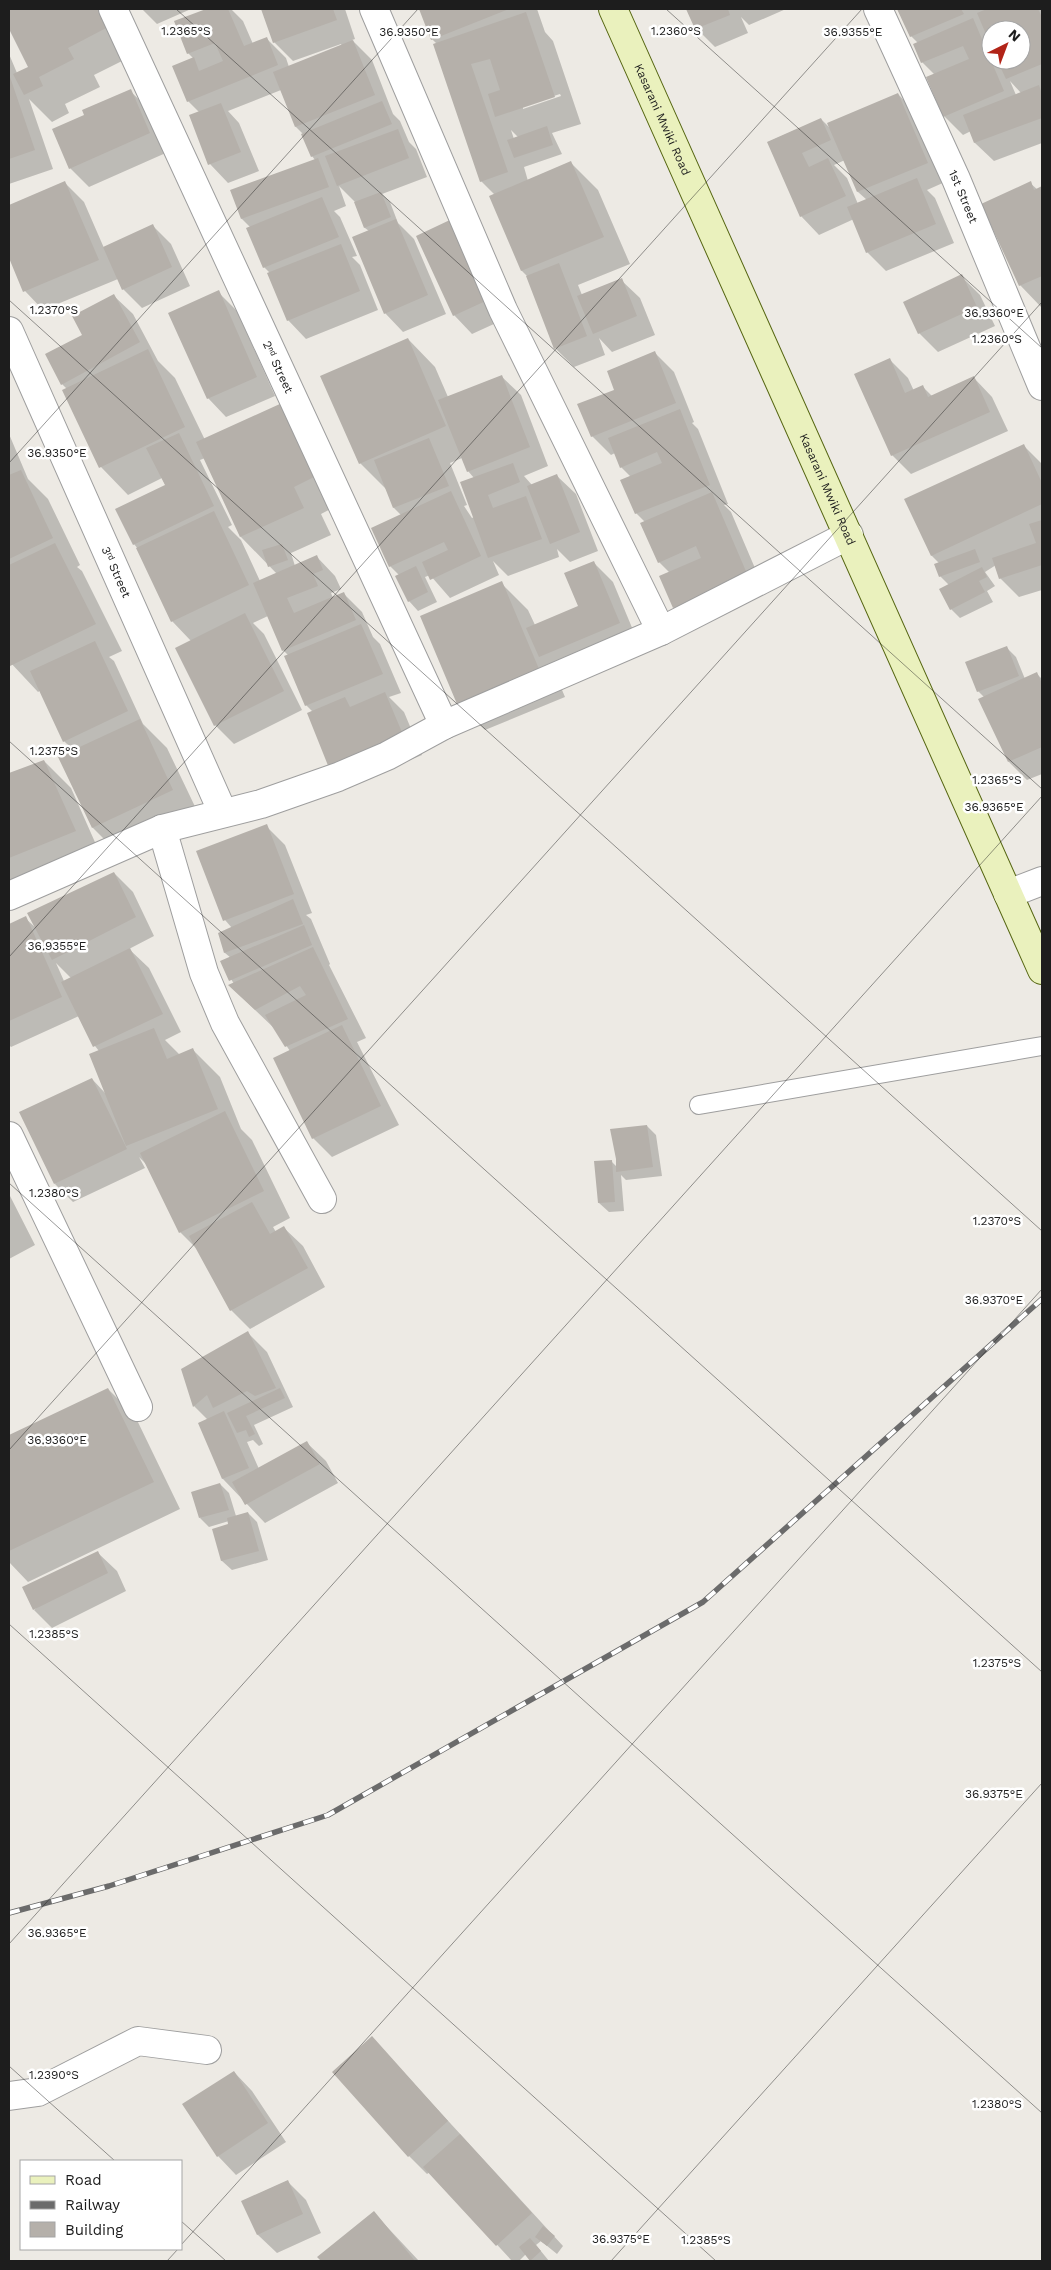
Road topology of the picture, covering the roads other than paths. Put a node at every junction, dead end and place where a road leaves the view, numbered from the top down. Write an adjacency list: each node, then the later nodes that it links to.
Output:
1 (112, 9): 9 (street, 2ⁿᵈ Street)
2 (374, 9): 8 (street)
3 (613, 9): 7 (main road, Kasarani Mwiki Road)
4 (878, 9): 6 (street, 1st Street)
5 (9, 331): 10 (street, 3ʳᵈ Street)
6 (1042, 386)
7 (849, 535): 8 (street); 13 (main road, Kasarani Mwiki Road)
8 (661, 631): 9 (street)
9 (444, 725): 10 (street)
10 (223, 814): 11 (street)
11 (162, 829): 14 (street); 19 (street)
12 (1042, 881): 13 (street)
13 (1008, 894): 15 (main road, Kasarani Mwiki Road)
14 (9, 896)
15 (1042, 970)
16 (1042, 1046): 17 (lane)
17 (699, 1105)
18 (9, 1136): 20 (street)
19 (322, 1199)
20 (138, 1407)
21 (207, 2050): 22 (street)
22 (9, 2096)

